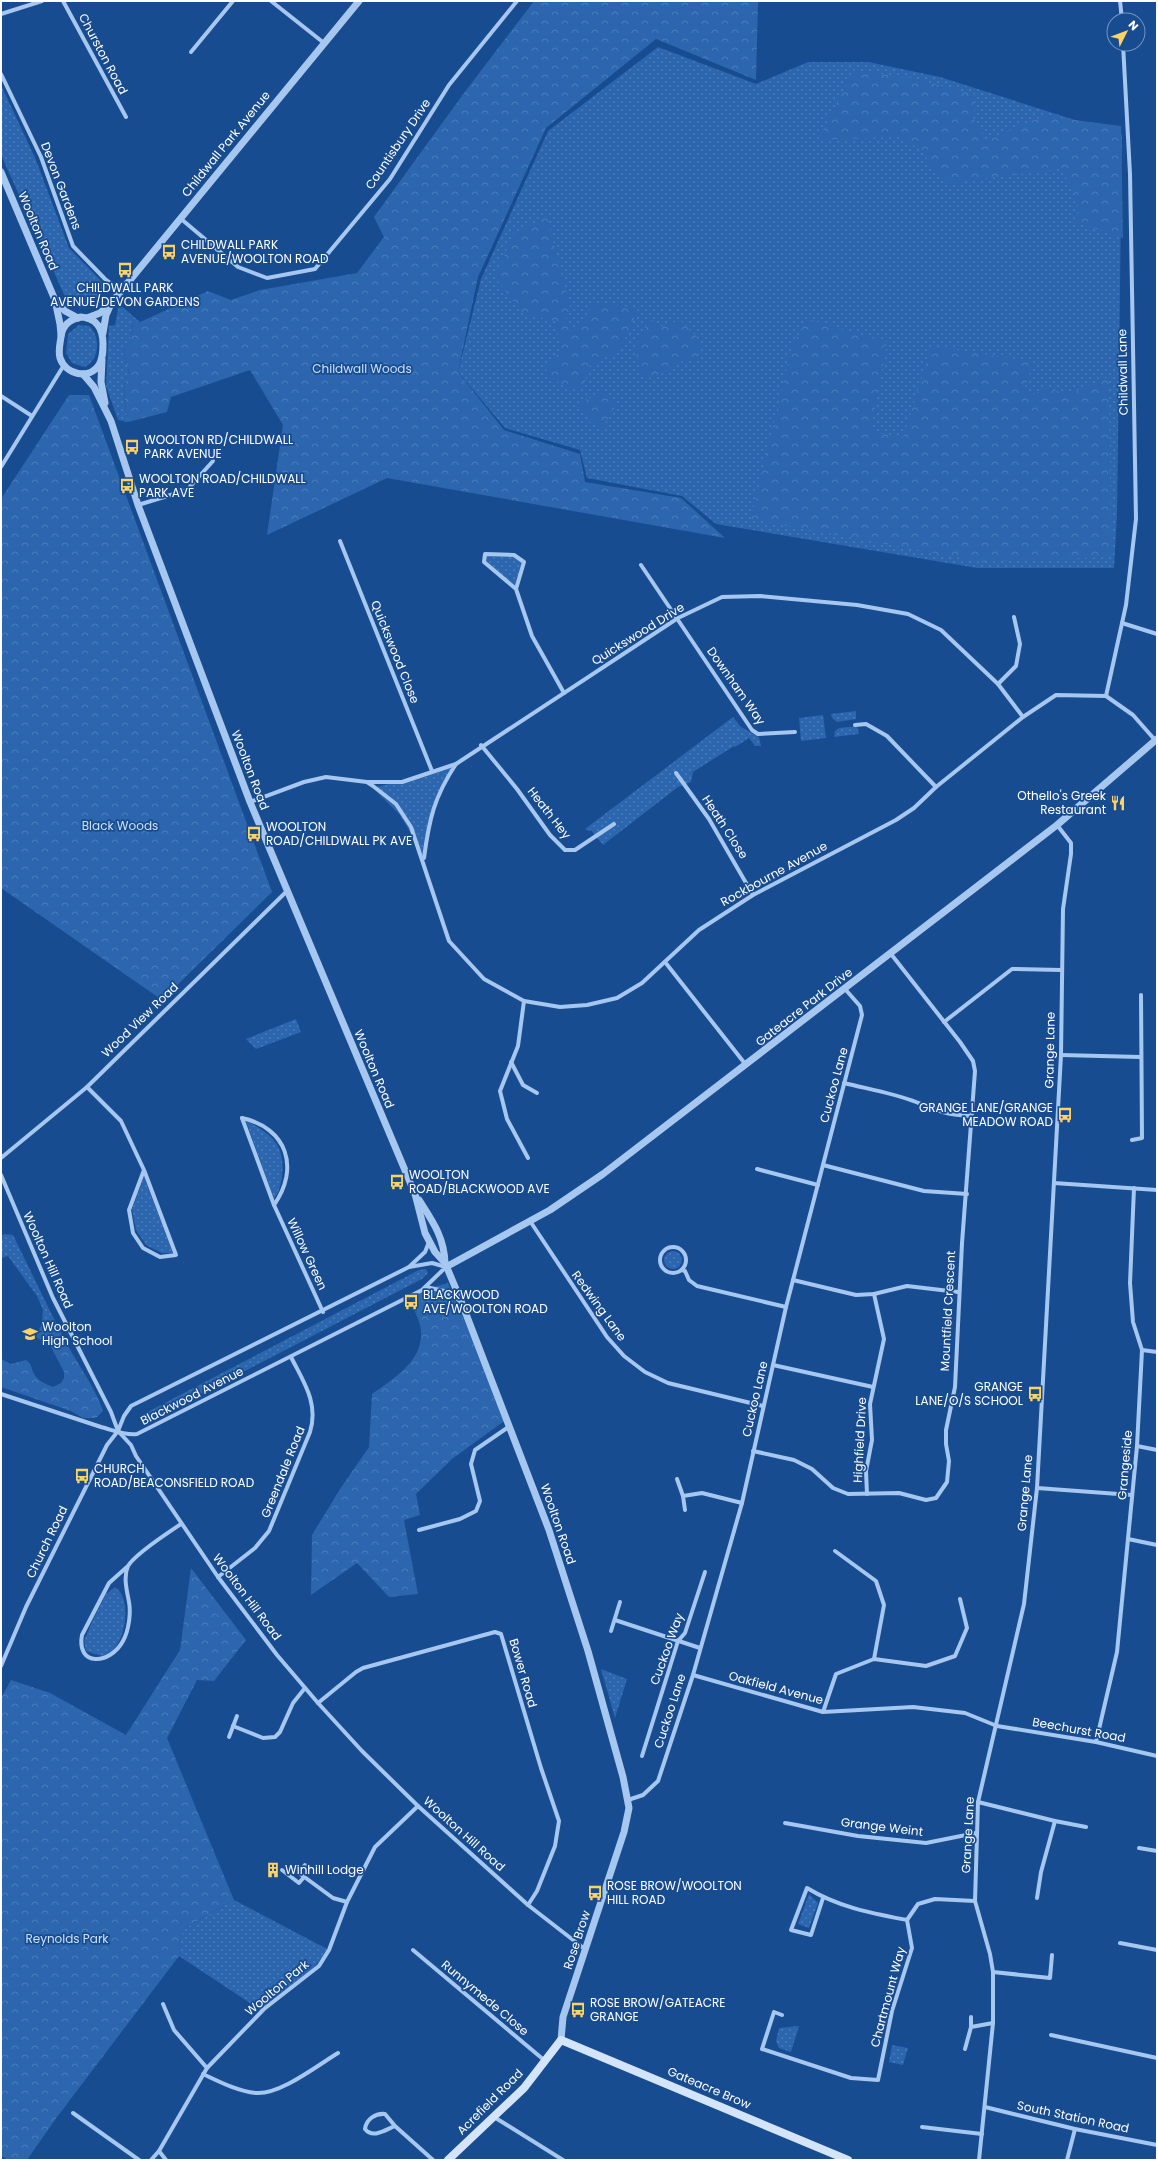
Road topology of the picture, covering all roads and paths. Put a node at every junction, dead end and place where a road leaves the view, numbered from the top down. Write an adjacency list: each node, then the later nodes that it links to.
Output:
1 (42, 1): 9 (street)
2 (63, 1): 14 (street, Churston Road)
3 (233, 1): 11 (street)
4 (271, 1): 10 (street)
5 (358, 1): 10 (street, Childwall Park Avenue)
6 (517, 1): 16 (street, Countisbury Drive)
7 (1120, 1): 8 (street)
8 (1121, 12)
9 (1, 14)
10 (324, 43): 16 (street, Childwall Park Avenue)
11 (190, 52)
12 (1124, 52): 38 (street, Childwall Lane)
13 (1, 74): 17 (street, Devon Gardens)
14 (126, 117)
15 (1, 172): 18 (street, Woolton Road)
16 (180, 218): 17 (street, Childwall Park Avenue)
17 (121, 291): 19 (street, Childwall Park Avenue)
18 (55, 300): 20 (street, Woolton Road); 22 (street, Woolton Road)
19 (112, 302): 21 (street, Childwall Park Avenue); 23 (street, Childwall Park Avenue)
20 (78, 318): 21 (street); 22 (street)
21 (87, 318): 23 (street)
22 (61, 335): 25 (street)
23 (103, 337): 24 (street)
24 (103, 357): 26 (street); 28 (street, Woolton Road)
25 (64, 365): 26 (street); 29 (street)
26 (82, 374): 28 (street, Woolton Road)
27 (1, 396): 29 (street)
28 (108, 415): 32 (street, Woolton Road)
29 (32, 416): 31 (street)
30 (213, 461): 32 (street)
31 (1, 467)
32 (138, 505): 53 (street, Woolton Road)
33 (340, 541): 49 (street, Quickswood Close)
34 (641, 565): 37 (street, Downham Way)
35 (516, 589): 35 (street); 41 (street)
36 (1014, 617): 40 (street)
37 (678, 618): 40 (street, Quickswood Drive); 41 (street, Quickswood Drive); 45 (street, Downham Way)
38 (1122, 623): 39 (street); 42 (street, Childwall Lane)
39 (1157, 634)
40 (998, 684): 43 (street, Quickswood Drive)
41 (564, 693): 47 (street, Quickswood Drive)
42 (1106, 696): 43 (street, Rockbourne Avenue); 46 (street)
43 (1023, 717): 52 (street, Rockbourne Avenue)
44 (855, 725): 52 (street)
45 (795, 732)
46 (1156, 740): 55 (street, Gateacre Park Drive)
47 (481, 745): 48 (street, Quickswood Drive); 54 (street, Heath Hey)
48 (456, 764): 49 (street, Quickswood Drive); 56 (street, Rockbourne Avenue)
49 (432, 771): 51 (street, Quickswood Drive)
50 (676, 773): 58 (street, Heath Close)
51 (367, 782): 53 (street, Rockbourne Avenue); 56 (street, Rockbourne Avenue)
52 (936, 787): 58 (street, Rockbourne Avenue)
53 (250, 802): 57 (street, Woolton Road)
54 (614, 824)
55 (1057, 825): 59 (street, Gateacre Park Drive); 61 (street, Grange Lane)
56 (424, 859): 64 (street, Rockbourne Avenue)
57 (287, 891): 71 (street, Wood View Road); 85 (street, Woolton Road)
58 (753, 894): 60 (street, Rockbourne Avenue)
59 (891, 954): 62 (street, Gateacre Park Drive); 65 (street, Mountfield Crescent)
60 (665, 962): 64 (street, Rockbourne Avenue); 69 (street)
61 (1061, 970): 65 (street); 66 (street, Grange Lane)
62 (845, 989): 69 (street, Gateacre Park Drive); 70 (street, Cuckoo Lane)
63 (1141, 995): 67 (street)
64 (524, 1001): 68 (street)
65 (944, 1022): 73 (street, Mountfield Crescent)
66 (1061, 1055): 67 (street); 81 (street, Grange Lane)
67 (1140, 1057): 74 (street)
68 (511, 1062): 72 (street); 76 (street)
69 (746, 1065): 88 (street, Gateacre Park Drive)
70 (844, 1083): 73 (street); 77 (street, Cuckoo Lane)
71 (87, 1086): 75 (street, Wood View Road); 79 (street)
72 (537, 1093)
73 (972, 1116): 86 (street, Mountfield Crescent)
74 (1132, 1140)
75 (1, 1158)
76 (528, 1158)
77 (823, 1165): 82 (street, Cuckoo Lane); 86 (street)
78 (757, 1168): 82 (street)
79 (144, 1170): 79 (street)
80 (1, 1175): 108 (street, Woolton Hill Road)
81 (1054, 1183): 83 (street); 113 (street, Grange Lane)
82 (818, 1185): 93 (street, Cuckoo Lane)
83 (1134, 1188): 84 (street); 100 (street, Grangeside)
84 (1157, 1190)
85 (415, 1194): 89 (street, Woolton Road); 90 (street, Woolton Road)
86 (966, 1194): 95 (street, Mountfield Crescent)
87 (274, 1205): 87 (street, Willow Green); 99 (street, Willow Green)
88 (530, 1222): 90 (street, Gateacre Park Drive); 106 (street, Redwing Lane)
89 (429, 1242): 90 (street, Woolton Road); 91 (street, Blackwood Avenue)
90 (445, 1265): 91 (street, Blackwood Avenue); 94 (street, Blackwood Avenue); 97 (street, Woolton Road)
91 (409, 1267): 99 (street, Blackwood Avenue)
92 (682, 1270): 92 (street); 98 (street)
93 (793, 1280): 96 (street); 98 (street, Cuckoo Lane)
94 (426, 1287): 97 (street); 102 (street, Blackwood Avenue)
95 (958, 1292): 96 (street); 114 (street, Mountfield Crescent)
96 (874, 1294): 104 (street, Highfield Drive)
97 (461, 1301): 107 (street, Woolton Road)
98 (786, 1307): 103 (street, Cuckoo Lane)
99 (323, 1312): 108 (street, Blackwood Avenue)
100 (1142, 1350): 101 (street); 109 (street, Grangeside)
101 (1157, 1352)
102 (291, 1357): 108 (street, Blackwood Avenue); 126 (street, Greendale Road)
103 (773, 1365): 104 (street); 106 (street, Cuckoo Lane)
104 (874, 1387): 114 (street, Highfield Drive)
105 (1, 1394): 108 (street)
106 (763, 1406): 111 (street, Cuckoo Lane)
107 (510, 1426): 120 (street); 146 (street, Woolton Road)
108 (118, 1431): 119 (street, Woolton Hill Road); 134 (street, Church Road)
109 (1137, 1446): 110 (street); 115 (street, Grangeside)
110 (1157, 1450)
111 (753, 1451): 114 (street, Mountfield Crescent); 117 (street, Cuckoo Lane)
112 (677, 1479): 116 (street)
113 (1037, 1488): 115 (street); 141 (street, Grange Lane)
114 (867, 1494)
115 (1132, 1495): 121 (street, Grangeside)
116 (683, 1496): 117 (street); 118 (street)
117 (742, 1503): 132 (street, Cuckoo Lane)
118 (685, 1510)
119 (181, 1524): 124 (street); 126 (street, Woolton Hill Road)
120 (419, 1530)
121 (1128, 1539): 122 (street); 143 (street, Grangeside)
122 (1157, 1545)
123 (835, 1551): 133 (street)
124 (128, 1566): 124 (street)
125 (705, 1572): 131 (street, Cuckoo Way)
126 (218, 1577): 136 (street, Woolton Hill Road)
127 (960, 1599): 133 (street)
128 (620, 1602): 129 (street)
129 (615, 1620): 130 (street); 131 (street)
130 (610, 1631)
131 (678, 1641): 132 (street); 144 (street, Cuckoo Way)
132 (700, 1648): 135 (street, Cuckoo Lane)
133 (874, 1660): 138 (street)
134 (1, 1666)
135 (693, 1675): 138 (street, Oakfield Avenue); 146 (street, Cuckoo Lane)
136 (305, 1688): 137 (street, Woolton Hill Road); 140 (street)
137 (318, 1703): 148 (street, Woolton Hill Road); 162 (street, Bower Road)
138 (823, 1712): 141 (street, Oakfield Avenue)
139 (237, 1716): 140 (street)
140 (233, 1726): 142 (street)
141 (996, 1726): 143 (street, Beechurst Road); 147 (street, Grange Lane)
142 (229, 1737)
143 (1096, 1742): 145 (street, Beechurst Road)
144 (642, 1756)
145 (1157, 1756)
146 (628, 1800): 167 (street, Rose Brow)
147 (978, 1802): 149 (street); 152 (street, Grange Lane)
148 (418, 1806): 161 (street, Woolton Park); 162 (street, Woolton Hill Road)
149 (1055, 1821): 151 (street); 159 (street)
150 (785, 1824): 152 (street, Grange Weint)
151 (1086, 1827)
152 (976, 1834): 160 (street, Grange Lane)
153 (1139, 1848): 154 (street)
154 (1157, 1851)
155 (305, 1865): 157 (street)
156 (282, 1870): 157 (street)
157 (304, 1877): 161 (street)
158 (823, 1898): 158 (street); 163 (street)
159 (1037, 1898)
160 (976, 1901): 163 (street); 169 (street, Grange Lane)
161 (347, 1902): 181 (street, Woolton Park)
162 (528, 1905): 167 (street, Woolton Hill Road)
163 (907, 1920): 171 (street, Chartmount Way)
164 (1120, 1943): 166 (street)
165 (413, 1950): 180 (street, Runnymede Close)
166 (1157, 1950)
167 (586, 1951): 176 (street, Rose Brow)
168 (1052, 1954): 169 (street)
169 (993, 1972): 173 (street, Grange Lane)
170 (163, 2004): 181 (street)
171 (782, 2016)
172 (972, 2017): 174 (street)
173 (993, 2023): 174 (street); 183 (street, Grange Lane)
174 (971, 2027): 177 (street)
175 (1051, 2035): 179 (street)
176 (561, 2040): 180 (main road, Acrefield Road); 198 (main road, Gateacre Brow)
177 (965, 2049)
178 (338, 2053): 182 (street)
179 (1157, 2058)
180 (544, 2060): 185 (main road, Acrefield Road)
181 (207, 2068): 182 (street, Woolton Park)
182 (203, 2074): 191 (street, Woolton Park)
183 (985, 2107): 188 (street, South Station Road); 189 (street, Grange Lane)
184 (73, 2113): 192 (street)
185 (494, 2118): 196 (main road, Acrefield Road); 197 (street)
186 (395, 2126): 186 (street); 195 (street)
187 (922, 2127): 189 (street)
188 (1075, 2129): 190 (street, South Station Road); 200 (street)
189 (982, 2134): 199 (street, Grange Lane)
190 (1157, 2145)
191 (159, 2151): 193 (street, Woolton Park); 194 (street)
192 (139, 2160)
193 (151, 2160)
194 (166, 2160)
195 (433, 2160)
196 (448, 2160)
197 (563, 2160)
198 (848, 2160)
199 (979, 2160)
200 (1067, 2160)

